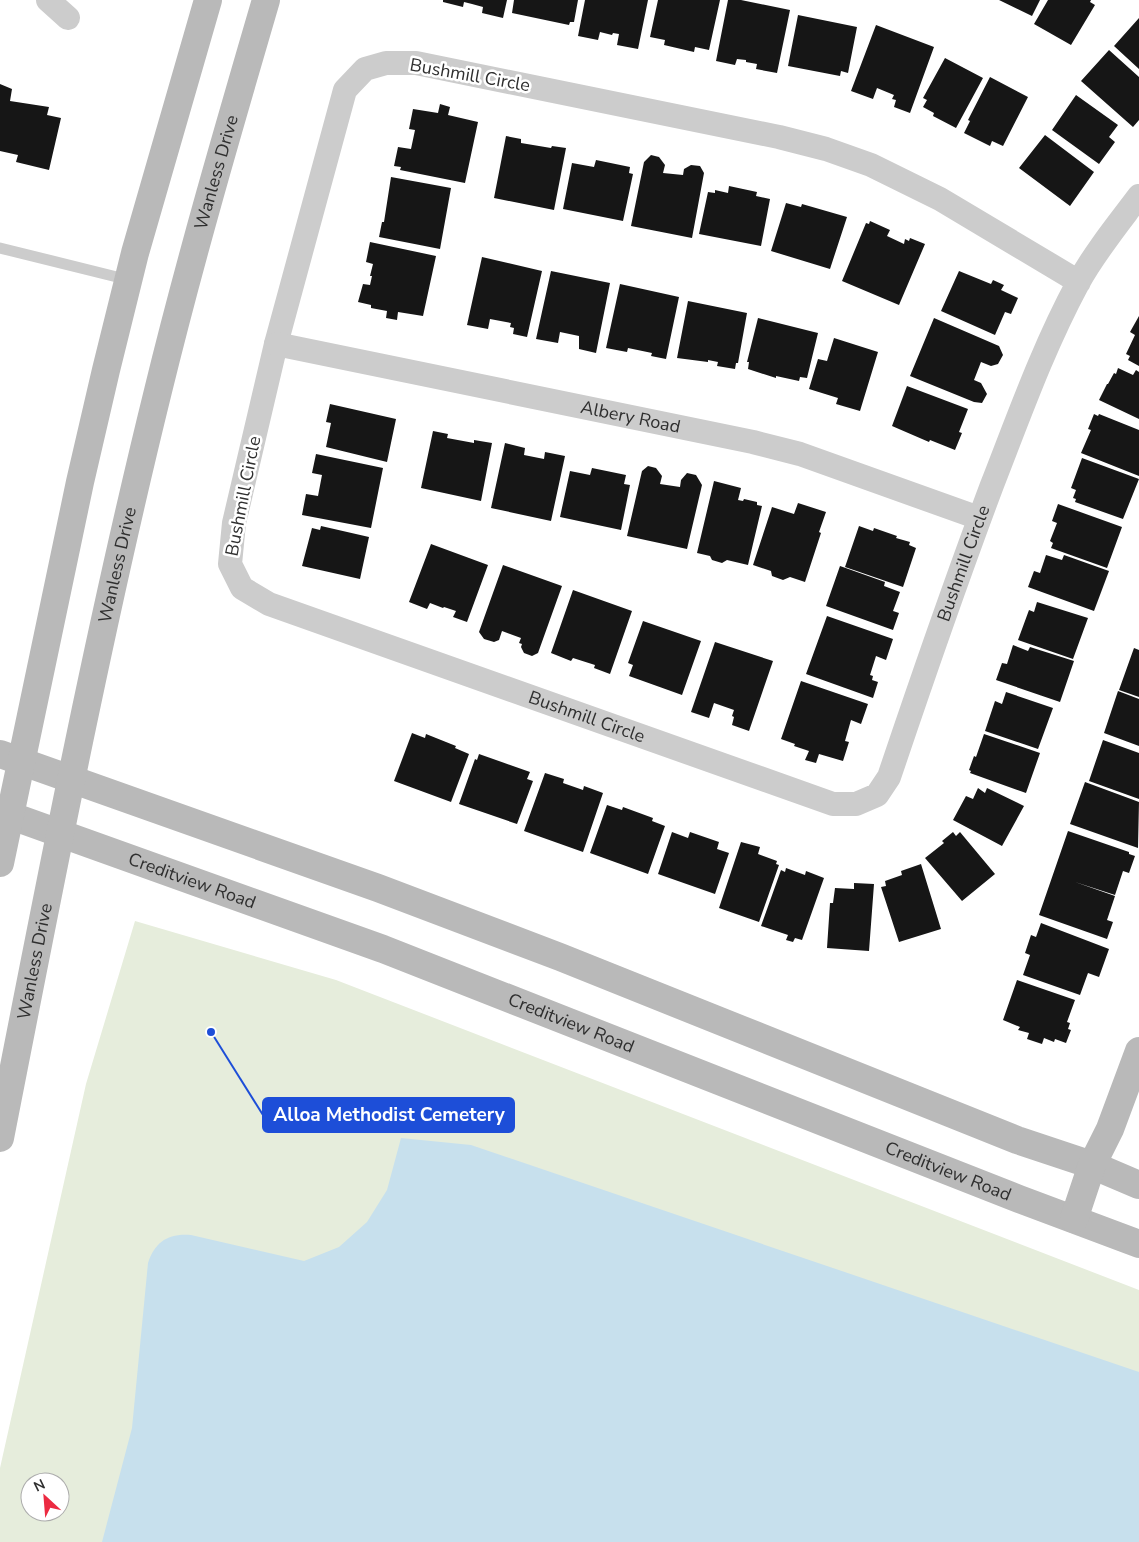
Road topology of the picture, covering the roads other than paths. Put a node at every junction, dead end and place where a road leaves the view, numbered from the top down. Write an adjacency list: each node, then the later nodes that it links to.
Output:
1 (48, 0): 4 (street)
2 (208, 0): 7 (main road)
3 (266, 0): 12 (main road, Wanless Drive)
4 (68, 18)
5 (1139, 196): 8 (street, Bushmill Circle)
6 (0, 248): 7 (lane)
7 (130, 280): 11 (main road)
8 (1079, 282): 9 (street, Bushmill Circle); 10 (street, Bushmill Circle)
9 (276, 344): 10 (street, Albery Road); 10 (street, Bushmill Circle)
10 (979, 518)
11 (10, 758): 12 (main road); 13 (main road)
12 (72, 780): 14 (main road, Wanless Drive); 18 (main road)
13 (5, 813): 14 (main road, Creditview Road); 15 (main road)
14 (62, 833): 17 (main road, Wanless Drive); 20 (main road, Creditview Road)
15 (0, 863)
16 (1139, 1051): 18 (main road)
17 (0, 1138)
18 (1092, 1165): 19 (main road); 20 (main road)
19 (1139, 1185)
20 (1074, 1219): 21 (main road, Creditview Road)
21 (1139, 1244)

